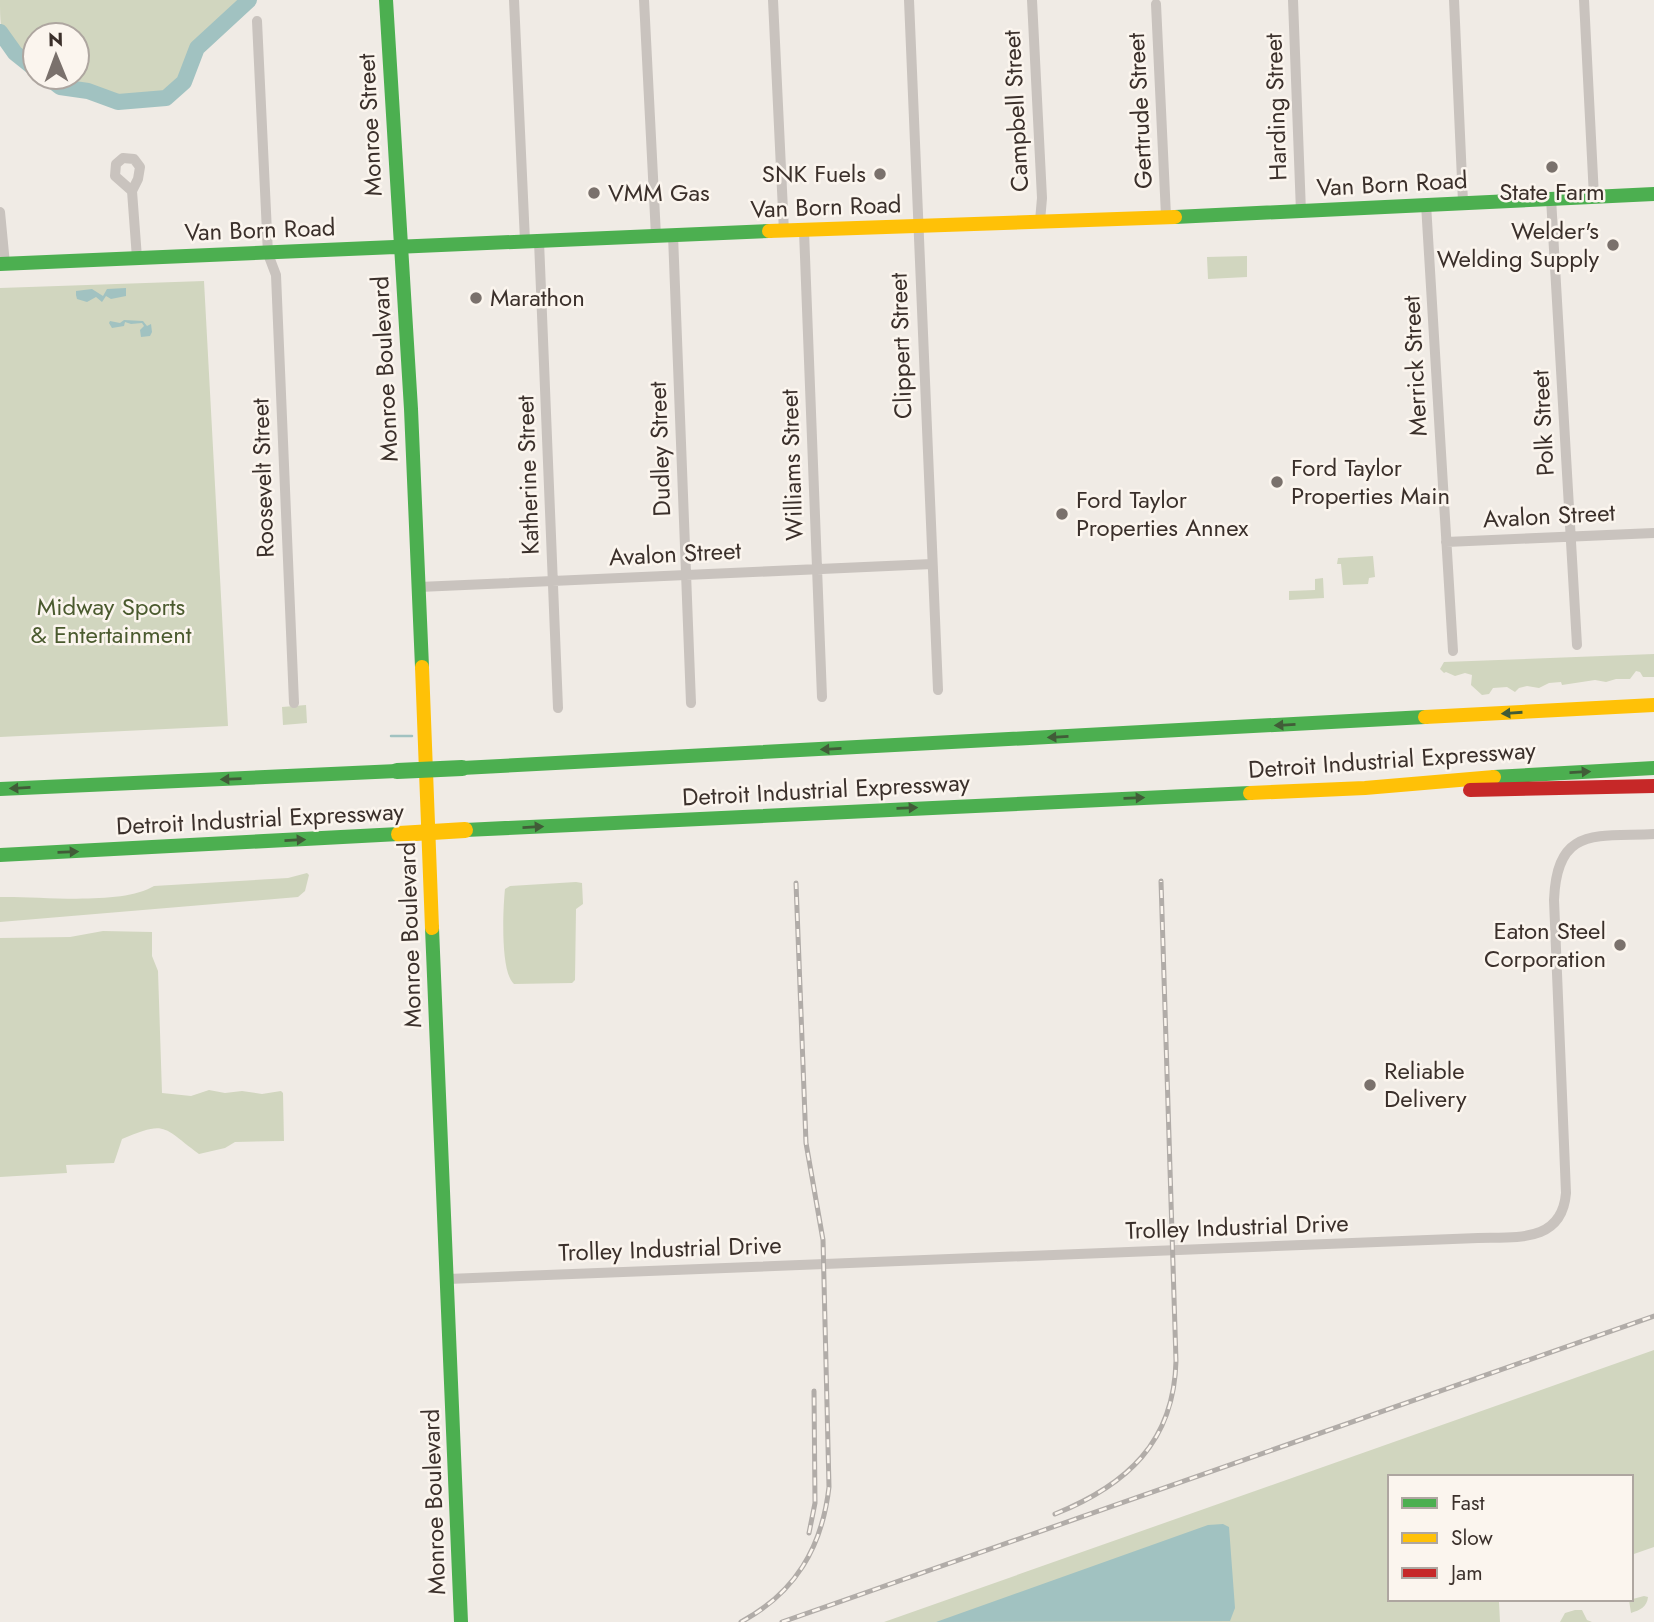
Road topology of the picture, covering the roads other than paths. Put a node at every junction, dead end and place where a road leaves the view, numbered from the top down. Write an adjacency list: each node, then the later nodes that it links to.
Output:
1 (386, 0): 28 (main road, Monroe Street)
2 (514, 0): 27 (street, Katherine Street)
3 (644, 0): 26 (street)
4 (773, 0): 24 (street)
5 (908, 0): 22 (street, Clippert Street)
6 (1032, 0): 21 (street, Campbell Street)
7 (1293, 0): 19 (street, Harding Street)
8 (1454, 0): 16 (street)
9 (1584, 0): 14 (street)
10 (1156, 4): 20 (street, Gertrude Street)
11 (257, 21): 29 (street, Roosevelt Street)
12 (132, 191): 30 (street)
13 (1654, 194): 14 (main road, Van Born Road)
14 (1594, 197): 15 (main road, Van Born Road)
15 (1551, 198): 16 (main road, Van Born Road); 33 (street, Polk Street)
16 (1463, 202): 17 (main road, Van Born Road)
17 (1426, 204): 19 (main road, Van Born Road); 34 (street, Merrick Street)
18 (0, 212): 31 (street)
19 (1301, 212): 20 (main road, Van Born Road)
20 (1166, 216): 21 (main road, Van Born Road)
21 (1040, 221): 22 (main road, Van Born Road)
22 (918, 226): 23 (main road, Van Born Road); 35 (street, Clippert Street)
23 (804, 231): 24 (main road, Van Born Road); 36 (street, Williams Street)
24 (784, 232): 25 (main road, Van Born Road)
25 (673, 235): 26 (main road, Van Born Road); 37 (street, Dudley Street)
26 (656, 236): 27 (main road, Van Born Road)
27 (532, 241): 28 (main road, Van Born Road); 38 (street, Katherine Street)
28 (402, 247): 29 (main road, Van Born Road); 39 (main road, Monroe Boulevard)
29 (268, 254): 30 (main road, Van Born Road); 45 (street, Roosevelt Street)
30 (136, 258): 31 (main road, Van Born Road)
31 (2, 264)
32 (1654, 533): 33 (street, Avalon Street)
33 (1571, 536): 34 (street, Avalon Street); 40 (street, Polk Street)
34 (1446, 542): 41 (street, Merrick Street)
35 (932, 564): 36 (street, Avalon Street); 42 (street, Clippert Street)
36 (817, 569): 37 (street, Avalon Street); 44 (street, Williams Street)
37 (685, 575): 38 (street, Avalon Street); 46 (street, Dudley Street)
38 (553, 581): 39 (street, Avalon Street); 48 (street, Katherine Street)
39 (419, 587): 56 (main road, Monroe Boulevard)
40 (1577, 645)
41 (1453, 651)
42 (938, 690)
43 (1654, 695): 49 (main road)
44 (822, 697)
45 (294, 703)
46 (691, 703)
47 (1654, 705): 49 (main road, Detroit Industrial Expressway)
48 (558, 708)
49 (1546, 711): 53 (main road, Detroit Industrial Expressway, one-way to 53, bridge)
50 (1654, 768): 52 (main road, Detroit Industrial Expressway, one-way to 50)
51 (1654, 786): 52 (main road)
52 (1365, 788): 55 (main road, Detroit Industrial Expressway, one-way to 52, bridge)
53 (0, 789)
54 (1654, 834): 56 (street, Trolley Industrial Drive)
55 (0, 855)
56 (448, 1279): 57 (main road, Monroe Boulevard)
57 (461, 1622)

